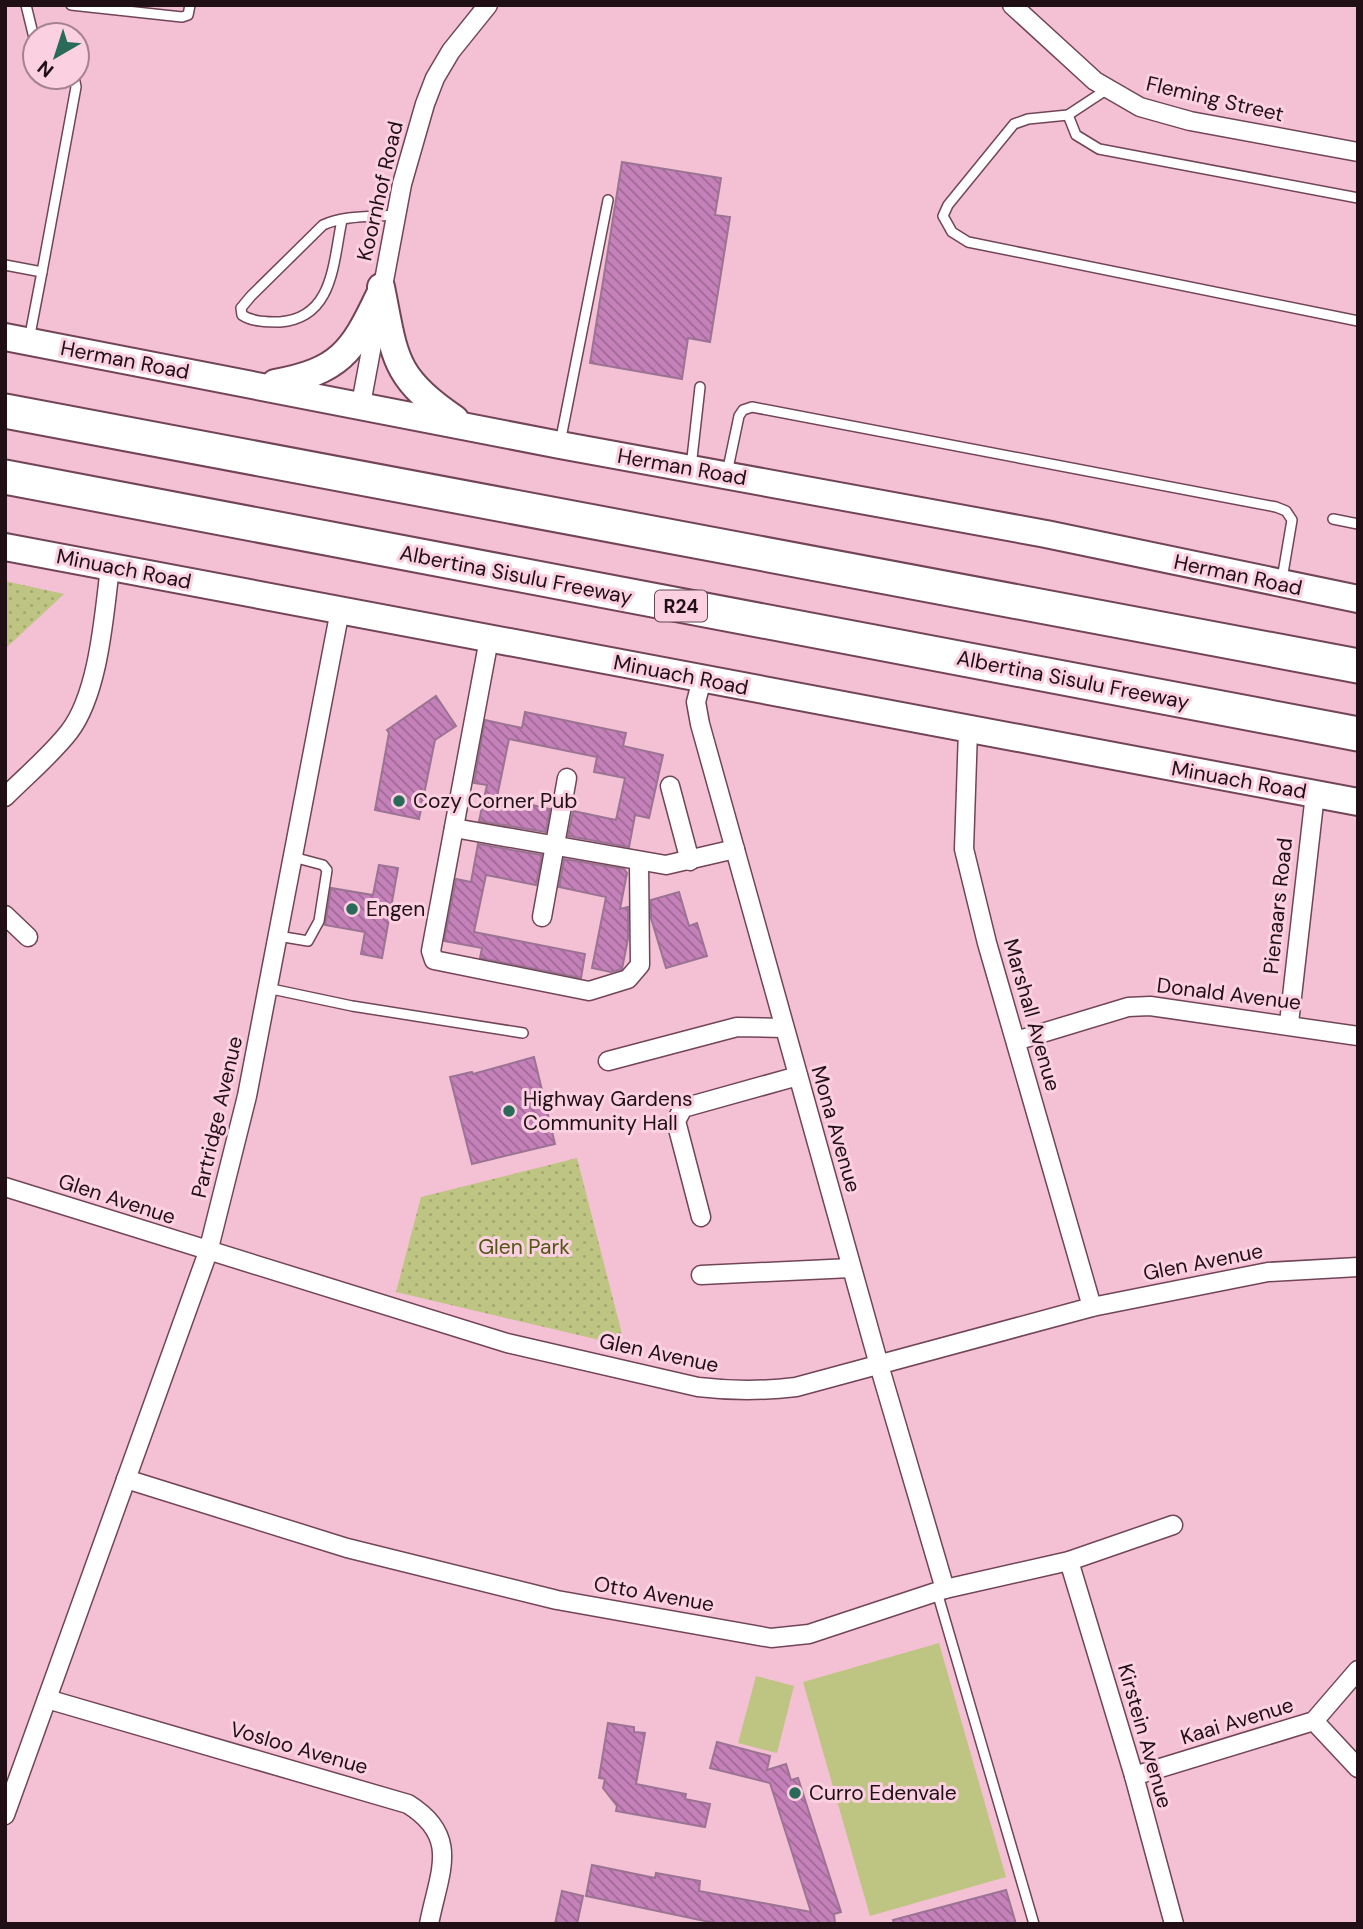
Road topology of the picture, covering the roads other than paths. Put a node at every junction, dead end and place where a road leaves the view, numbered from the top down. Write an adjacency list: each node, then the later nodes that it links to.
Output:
1 (71, 5): 2 (lane)
2 (190, 5)
3 (488, 5): 11 (street, Koornhof Road)
4 (1012, 5): 5 (street, Fleming Street)
5 (1106, 90): 7 (lane); 8 (street, Fleming Street)
6 (75, 91): 14 (lane)
7 (1068, 115): 9 (lane); 16 (lane)
8 (1358, 152)
9 (1358, 198)
10 (608, 200): 23 (lane)
11 (396, 215): 12 (lane); 15 (street, Koornhof Road)
12 (342, 220): 12 (lane)
13 (5, 265): 14 (lane)
14 (42, 272): 17 (lane)
15 (380, 291): 18 (main road); 20 (street, Koornhof Road); 22 (main road)
16 (1358, 321)
17 (17, 340): 18 (main road, Herman Road)
18 (260, 386): 20 (main road, Herman Road)
19 (700, 387): 24 (lane)
20 (361, 404): 22 (main road, Herman Road)
21 (5, 411): 35 (highway)
22 (462, 424): 23 (main road, Herman Road)
23 (559, 445): 24 (main road, Herman Road)
24 (690, 468): 25 (main road, Herman Road)
25 (727, 474): 31 (main road, Herman Road); 31 (lane)
26 (5, 477): 38 (highway, Albertina Sisulu Freeway / R24)
27 (1333, 519): 28 (lane)
28 (1358, 524)
29 (5, 547): 30 (main road, Minuach Road)
30 (110, 567): 33 (main road, Minuach Road); 42 (street)
31 (1281, 584): 32 (main road, Herman Road)
32 (1358, 599)
33 (340, 610): 34 (main road, Minuach Road); 47 (street, Partridge Avenue)
34 (489, 639): 36 (main road, Minuach Road); 44 (street)
35 (1358, 666)
36 (702, 679): 37 (main road, Minuach Road); 46 (street, Mona Avenue)
37 (968, 730): 41 (main road, Minuach Road); 59 (street, Marshall Avenue)
38 (1358, 734)
39 (568, 778): 45 (street)
40 (670, 786): 48 (street)
41 (1315, 794): 43 (main road, Minuach Road); 55 (street, Pienaars Road)
42 (5, 797)
43 (1358, 802)
44 (454, 828): 45 (street); 49 (street)
45 (554, 847): 49 (street); 51 (street)
46 (735, 849): 48 (street); 56 (street, Mona Avenue)
47 (293, 857): 52 (street, Partridge Avenue); 52 (lane)
48 (690, 861): 49 (street)
49 (639, 863)
50 (5, 915): 53 (street)
51 (542, 916)
52 (278, 936): 54 (street, Partridge Avenue)
53 (28, 937)
54 (267, 988): 57 (lane); 64 (street, Partridge Avenue)
55 (1289, 1023): 58 (street, Donald Avenue); 59 (street, Donald Avenue)
56 (785, 1028): 60 (street); 61 (street, Mona Avenue)
57 (523, 1033)
58 (1358, 1036)
59 (1016, 1041): 68 (street, Marshall Avenue)
60 (608, 1060)
61 (798, 1076): 63 (street); 66 (street, Mona Avenue)
62 (6, 1189): 64 (street, Glen Avenue)
63 (701, 1217)
64 (208, 1252): 69 (street, Glen Avenue); 70 (street, Partridge Avenue)
65 (1358, 1267): 68 (street, Glen Avenue)
66 (852, 1268): 67 (street); 69 (street, Mona Avenue)
67 (701, 1275)
68 (1092, 1307): 69 (street, Glen Avenue)
69 (878, 1365): 73 (street, Mona Avenue)
70 (126, 1479): 73 (street, Otto Avenue); 75 (street, Partridge Avenue)
71 (1173, 1525): 72 (street, Otto Avenue)
72 (1069, 1561): 73 (street, Otto Avenue); 78 (street, Kirstein Avenue)
73 (941, 1591): 81 (lane)
74 (1358, 1670): 76 (street)
75 (47, 1699): 79 (street, Partridge Avenue); 80 (street, Vosloo Avenue)
76 (1314, 1721): 77 (street); 78 (street, Kaai Avenue)
77 (1358, 1768)
78 (1134, 1776): 82 (street, Kirstein Avenue)
79 (5, 1815)
80 (429, 1924)
81 (1034, 1924)
82 (1174, 1924)

